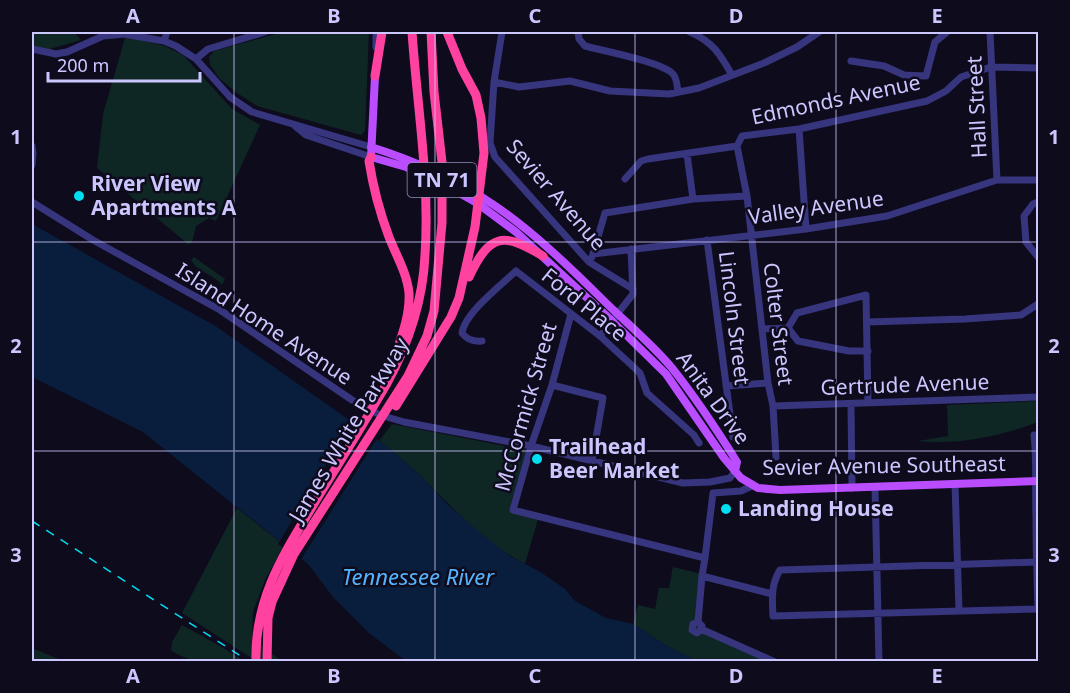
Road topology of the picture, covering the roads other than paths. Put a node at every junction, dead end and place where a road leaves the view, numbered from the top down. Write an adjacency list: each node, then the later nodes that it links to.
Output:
1 (166, 32): 14 (street)
2 (265, 32): 16 (street)
3 (376, 32): 21 (street)
4 (382, 32): 21 (highway)
5 (412, 32): 51 (highway, James White Parkway / TN 71)
6 (431, 32): 67 (highway, James White Parkway / TN 71)
7 (447, 32): 34 (highway)
8 (502, 32): 22 (street, Sevier Avenue)
9 (579, 32): 23 (street)
10 (690, 32): 20 (street)
11 (819, 32): 20 (street)
12 (947, 32): 17 (street)
13 (990, 32): 18 (street, Hall Street)
14 (165, 41): 15 (street); 16 (street, Anita Drive)
15 (32, 49)
16 (196, 59): 27 (street, Anita Drive)
17 (851, 62)
18 (991, 67): 19 (street, Edmonds Avenue); 24 (street, Edmonds Avenue); 31 (street, Hall Street)
19 (1038, 68)
20 (732, 75): 23 (street)
21 (375, 76): 27 (main road)
22 (494, 82): 23 (street); 45 (street, Sevier Avenue)
23 (678, 92)
24 (799, 129): 26 (street, Edmonds Avenue); 38 (street)
25 (32, 146): 29 (street)
26 (738, 146): 28 (street, Edmonds Avenue); 33 (street, Colter Street)
27 (371, 152): 34 (main road, Anita Drive); 51 (highway)
28 (687, 154): 30 (street, Edmonds Avenue); 35 (street)
29 (32, 165)
30 (625, 179)
31 (997, 180): 32 (street, Valley Avenue); 38 (street, Valley Avenue)
32 (1038, 180)
33 (747, 196): 35 (street); 39 (street, Colter Street)
34 (478, 198): 43 (main road, Anita Drive); 47 (highway); 50 (main road, Anita Drive)
35 (693, 199): 42 (street)
36 (32, 202): 69 (street, Island Home Avenue)
37 (1038, 202): 44 (street)
38 (806, 229): 39 (street, Valley Avenue)
39 (751, 235): 40 (street, Valley Avenue); 54 (street, Colter Street)
40 (707, 240): 41 (street, Valley Avenue); 60 (street, Lincoln Street)
41 (631, 249): 42 (street, Valley Avenue); 46 (street, Sevier Avenue)
42 (593, 254): 45 (street)
43 (543, 256): 47 (highway); 50 (main road, Anita Drive)
44 (1038, 257)
45 (590, 262): 46 (street, Sevier Avenue)
46 (633, 289): 50 (street)
47 (459, 298): 67 (highway)
48 (1038, 304): 52 (street)
49 (571, 314): 55 (street, Ford Place); 56 (street, Ford Place); 59 (street, McCormick Street)
50 (615, 318): 55 (street); 72 (main road, Anita Drive)
51 (410, 321): 87 (highway, James White Parkway / TN 71)
52 (867, 321): 53 (street); 57 (street)
53 (788, 328): 54 (street); 57 (street)
54 (762, 329): 58 (street, Colter Street)
55 (600, 336): 68 (street, Ford Place)
56 (482, 341)
57 (868, 351): 63 (street)
58 (768, 383): 60 (street); 64 (street, Colter Street)
59 (552, 385): 69 (street, McCormick Street); 71 (street)
60 (726, 386): 66 (street, Lincoln Street)
61 (1038, 397): 63 (street, Gertrude Avenue)
62 (851, 404): 63 (street, Gertrude Avenue); 64 (street, Gertrude Avenue); 77 (street)
63 (868, 404)
64 (773, 406): 70 (street, Colter Street)
65 (1034, 435): 73 (street)
66 (733, 437)
67 (368, 441): 88 (highway, James White Parkway / TN 71)
68 (699, 443)
69 (531, 446): 71 (street, Island Home Avenue); 78 (street, McCormick Street)
70 (776, 457)
71 (592, 461): 72 (street, Island Home Avenue)
72 (735, 471): 75 (main road, Sevier Avenue Southeast)
73 (1037, 481): 74 (main road, Sevier Avenue Southeast); 79 (street)
74 (955, 484): 76 (main road, Sevier Avenue Southeast); 80 (street)
75 (752, 486): 77 (main road, Sevier Avenue Southeast); 78 (street)
76 (875, 487): 77 (main road, Sevier Avenue Southeast); 81 (street)
77 (852, 488)
78 (705, 558): 82 (street)
79 (1038, 562): 80 (street); 84 (street)
80 (956, 563): 81 (street); 85 (street)
81 (878, 568): 83 (street); 86 (street)
82 (702, 576): 83 (street); 89 (street)
83 (772, 594): 86 (street)
84 (1038, 609): 85 (street)
85 (958, 610): 86 (street)
86 (879, 612): 90 (street)
87 (256, 662)
88 (267, 662)
89 (775, 662)
90 (879, 662)

